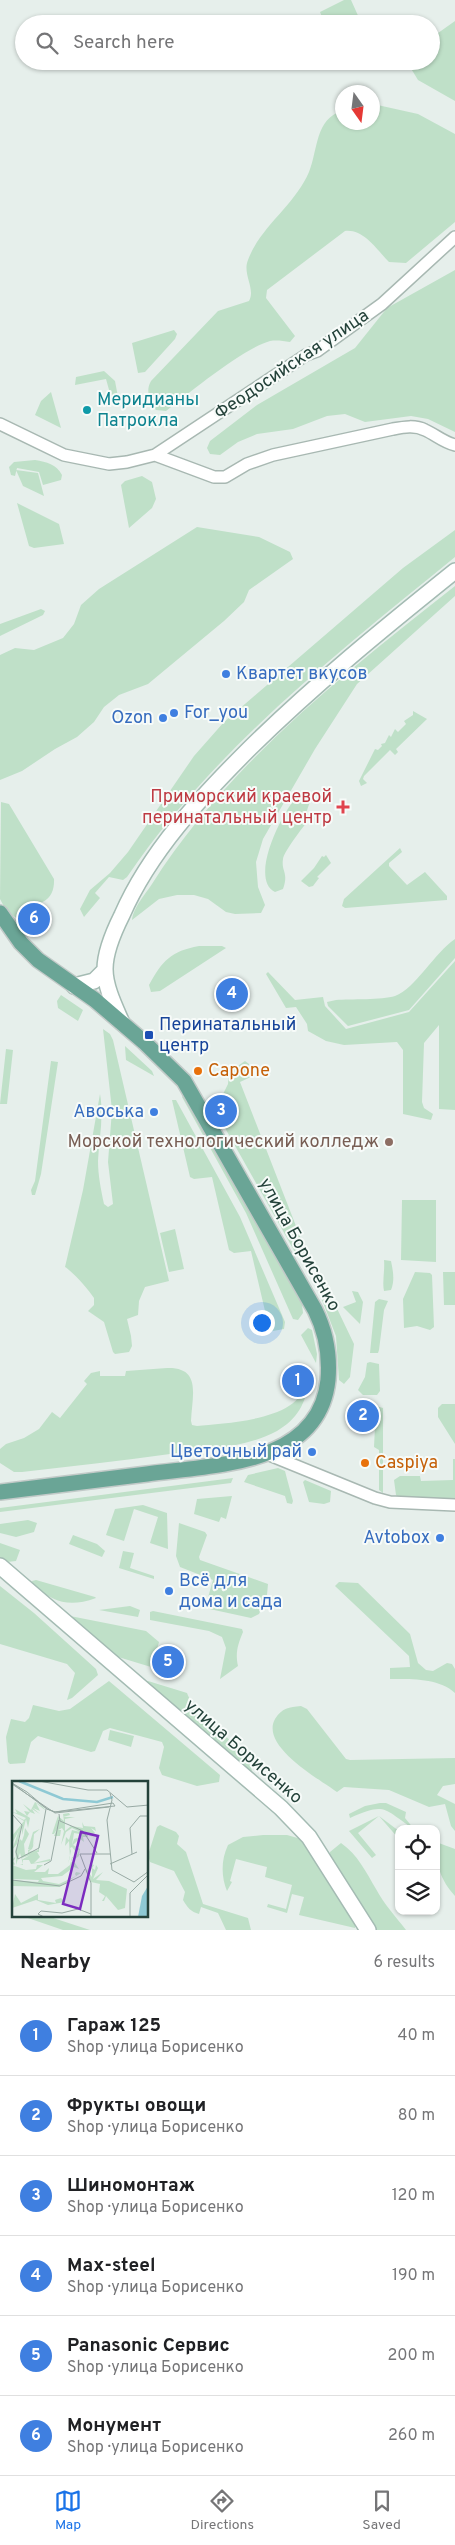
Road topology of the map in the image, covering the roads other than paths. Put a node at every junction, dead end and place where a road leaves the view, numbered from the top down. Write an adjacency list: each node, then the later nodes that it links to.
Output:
1 (455, 237): 4 (street, Феодосийская улица)
2 (0, 424): 4 (street, Феодосийская улица)
3 (455, 445): 4 (street)
4 (155, 455)
5 (455, 571): 7 (main road)
6 (0, 913): 8 (main road, улица Борисенко)
7 (105, 970): 8 (main road); 9 (main road)
8 (74, 986): 9 (main road, улица Борисенко)
9 (122, 1023): 10 (main road, улица Борисенко)
10 (267, 1454): 11 (main road, улица Борисенко); 12 (street)
11 (0, 1492)
12 (455, 1505)
13 (0, 1566): 14 (main road, улица Борисенко)
14 (368, 1930)

